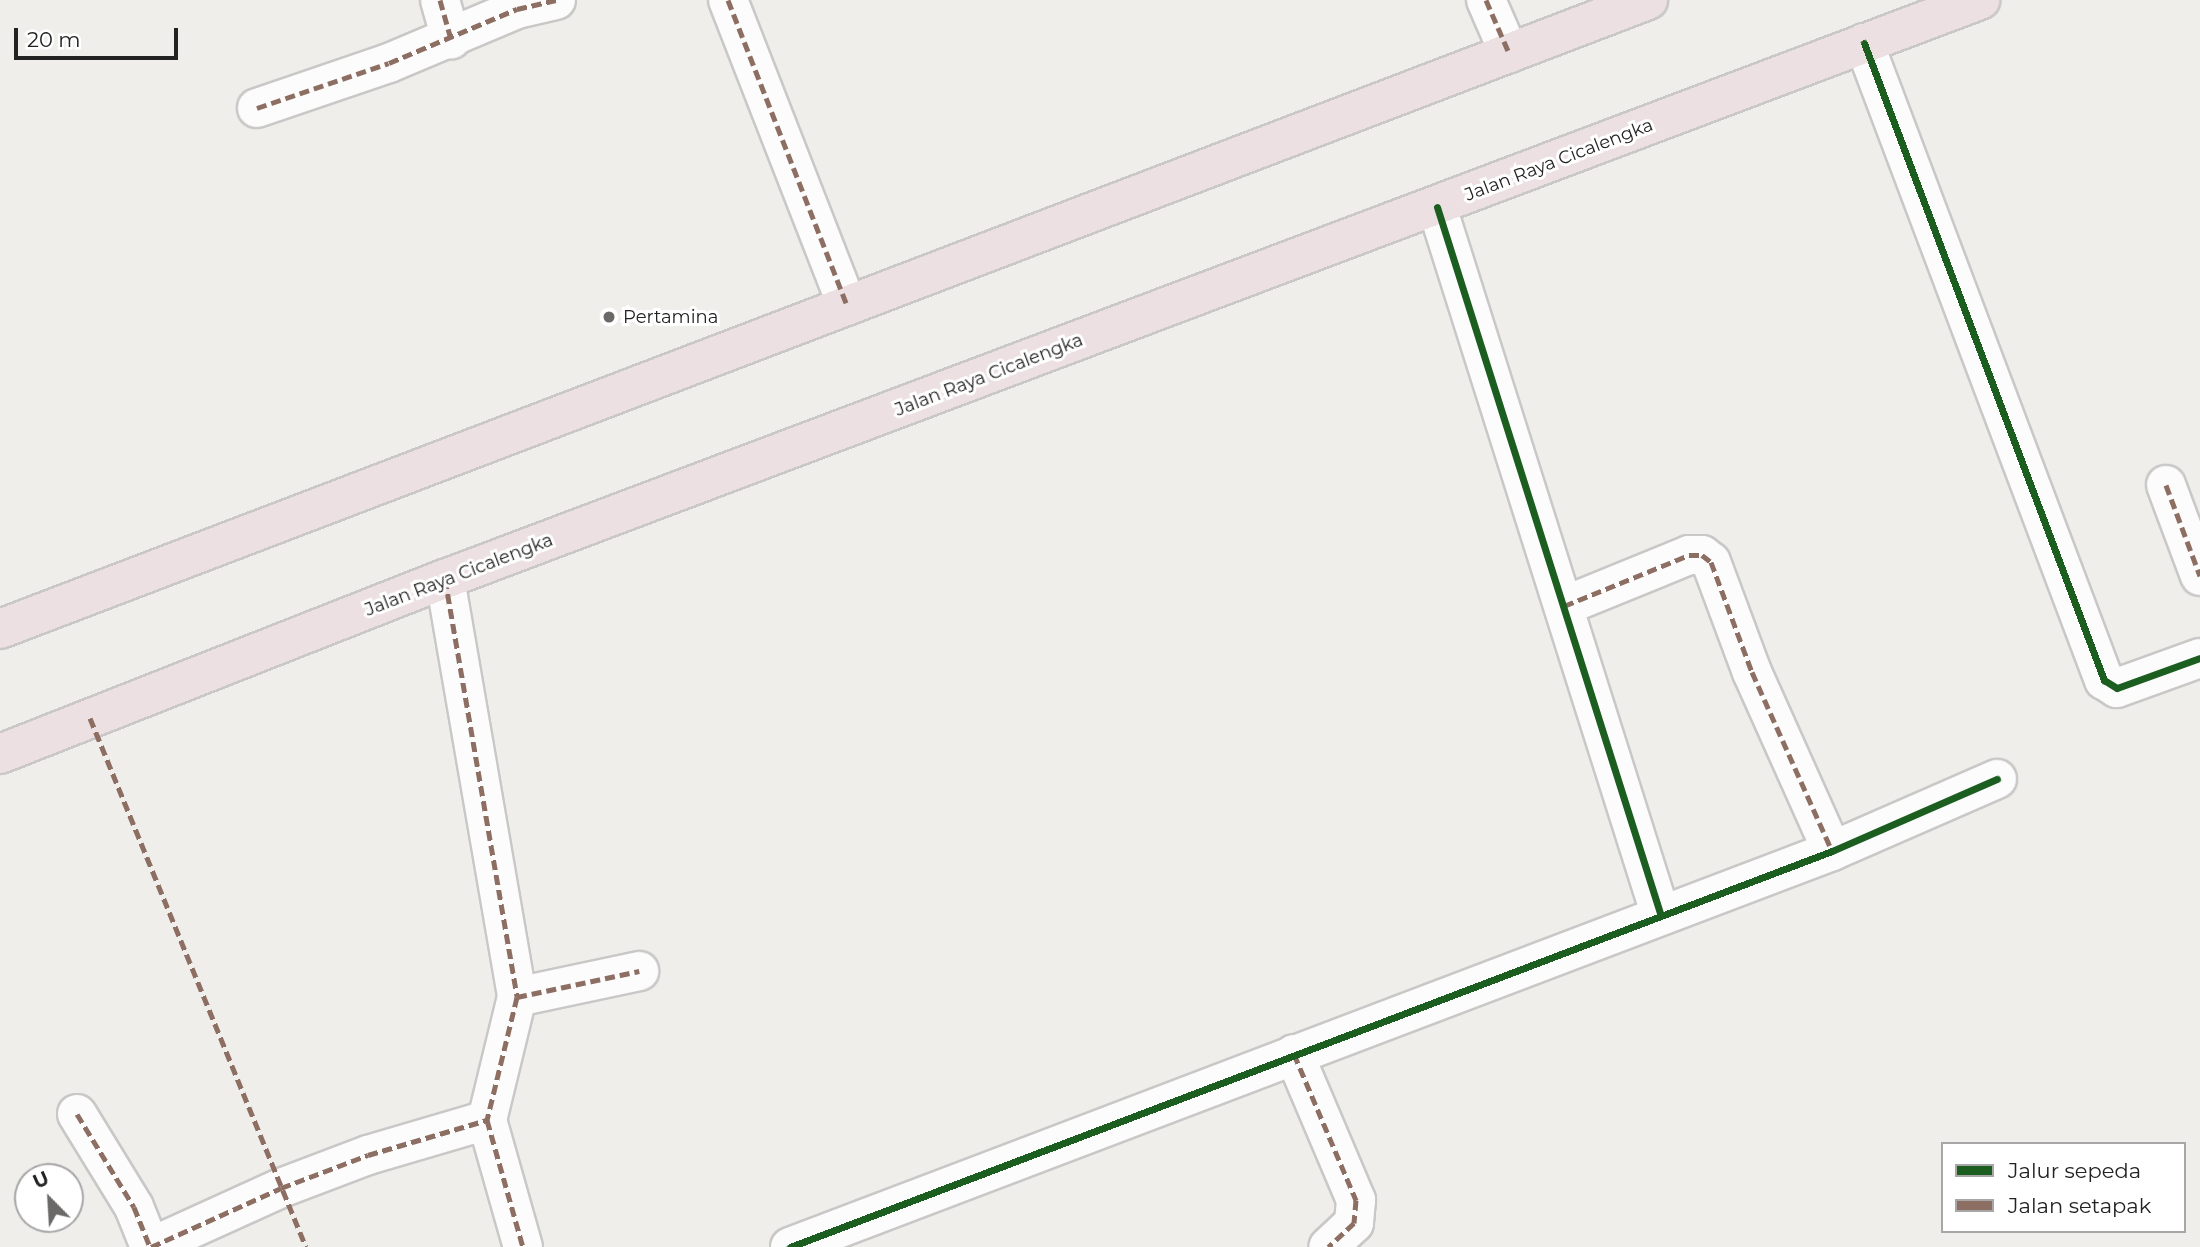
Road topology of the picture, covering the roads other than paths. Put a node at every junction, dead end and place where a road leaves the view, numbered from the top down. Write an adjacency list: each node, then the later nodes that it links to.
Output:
1 (440, 0): 7 (street)
2 (556, 0): 7 (street)
3 (728, 0): 12 (street)
4 (1486, 0): 9 (street)
5 (1648, 0): 9 (highway)
6 (1980, 0): 8 (highway, Jalan Raya Cicalengka)
7 (451, 39): 10 (street)
8 (1864, 43): 11 (highway, Jalan Raya Cicalengka); 18 (street)
9 (1509, 53): 12 (highway)
10 (257, 108)
11 (1437, 207): 15 (highway, Jalan Raya Cicalengka); 16 (street)
12 (847, 306): 17 (highway)
13 (2166, 485): 14 (street)
14 (2200, 576)
15 (445, 579): 19 (highway, Jalan Raya Cicalengka); 24 (street)
16 (1564, 606): 21 (street); 22 (street)
17 (0, 629)
18 (2200, 658)
19 (0, 754)
20 (1997, 779): 21 (street)
21 (1832, 851): 22 (street)
22 (1660, 913): 25 (street)
23 (639, 971): 24 (street)
24 (517, 997): 27 (street)
25 (1294, 1054): 30 (street); 31 (street)
26 (77, 1114): 28 (street)
27 (487, 1120): 28 (street); 29 (street)
28 (150, 1247)
29 (523, 1247)
30 (790, 1247)
31 (1328, 1247)

